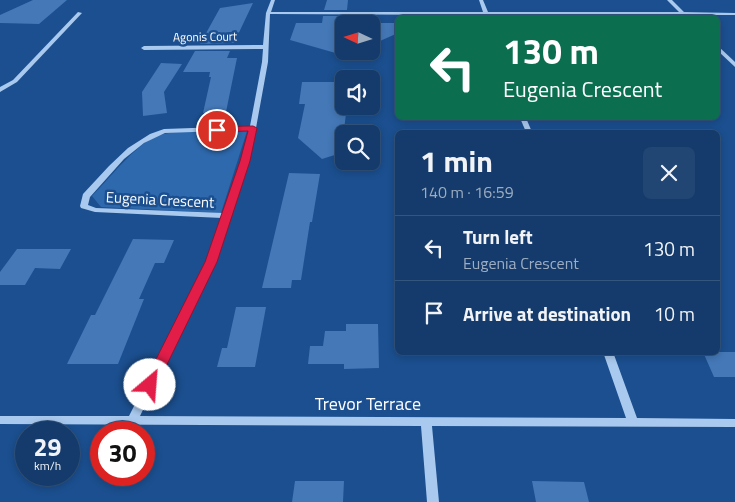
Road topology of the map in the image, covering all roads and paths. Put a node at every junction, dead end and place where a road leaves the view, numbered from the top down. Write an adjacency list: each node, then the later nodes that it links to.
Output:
1 (273, 0): 5 (street)
2 (481, 0): 7 (street)
3 (670, 0): 8 (street)
4 (80, 13): 14 (street)
5 (268, 13): 7 (street); 10 (street)
6 (735, 14): 9 (street)
7 (486, 15)
8 (684, 15)
9 (710, 15)
10 (266, 46): 11 (street, Agonis Court); 15 (street)
11 (144, 48)
12 (720, 50): 13 (street)
13 (735, 65)
14 (0, 90)
15 (253, 128): 16 (street); 16 (street, Eugenia Crescent)
16 (227, 216): 19 (street)
17 (609, 355): 22 (street)
18 (0, 420): 19 (street, Trevor Terrace)
19 (132, 421)
20 (155, 421): 21 (street, Trevor Terrace)
21 (426, 422): 22 (street, Trevor Terrace); 24 (street)
22 (633, 423): 23 (street, Trevor Terrace)
23 (735, 423)
24 (432, 502)

